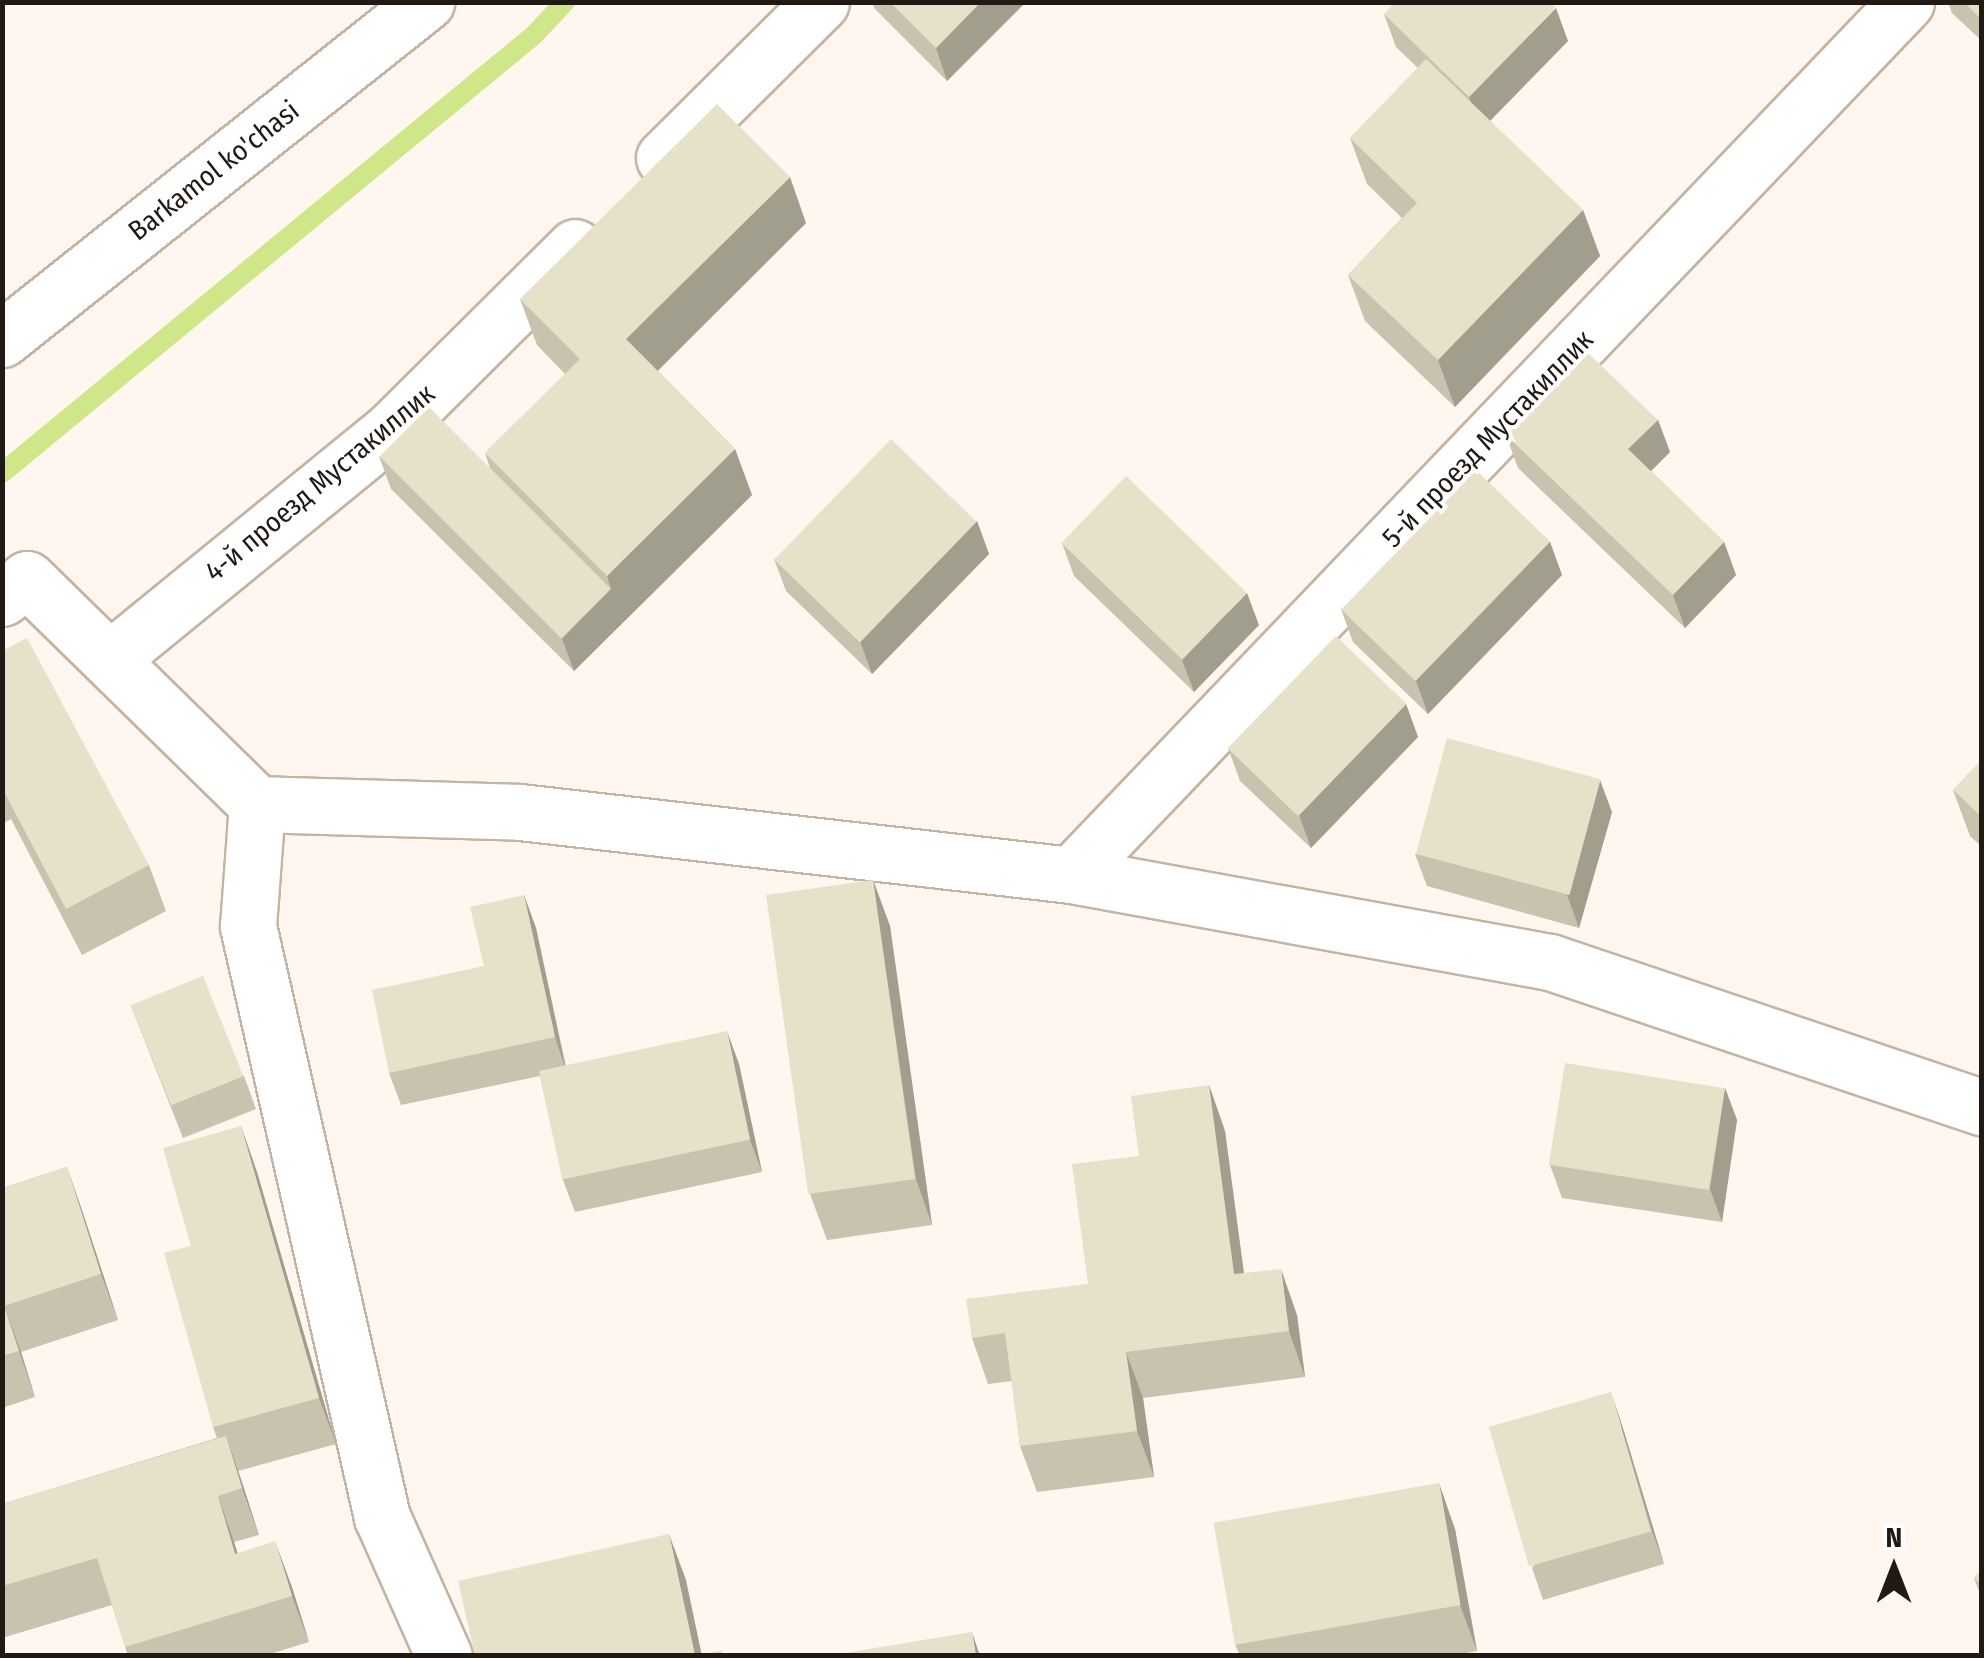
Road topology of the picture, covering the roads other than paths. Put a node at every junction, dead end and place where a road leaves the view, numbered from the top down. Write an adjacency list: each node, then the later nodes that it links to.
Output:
1 (426, 2): 4 (street, Barkamol ko'chasi)
2 (820, 2): 6 (street, 4-й проезд Мустакиллик)
3 (1906, 2): 8 (street, 5-й проезд Мустакиллик)
4 (2, 339)
5 (2, 598): 6 (street)
6 (110, 660): 7 (street)
7 (256, 804): 8 (street); 10 (street)
8 (1071, 875): 9 (street)
9 (1980, 1103)
10 (444, 1656)

